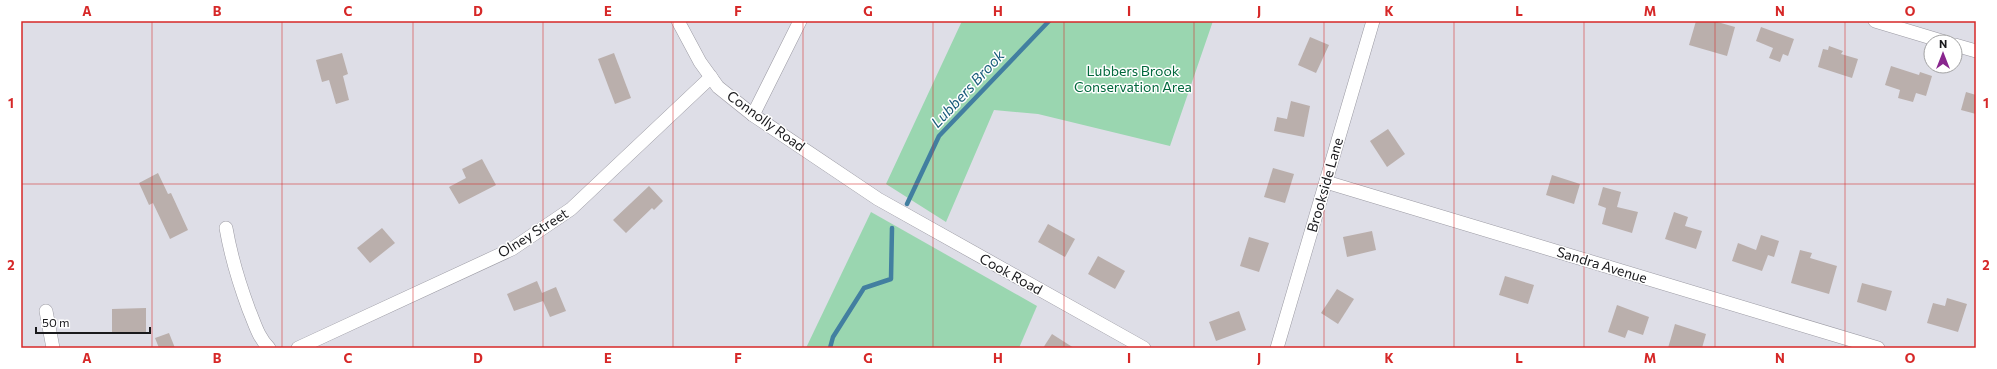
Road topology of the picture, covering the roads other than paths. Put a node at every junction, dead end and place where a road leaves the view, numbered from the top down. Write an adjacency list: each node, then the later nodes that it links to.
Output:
1 (678, 21): 8 (street, Connolly Road)
2 (800, 21): 9 (street)
3 (1373, 21): 10 (street, Brookside Lane)
4 (1875, 21): 5 (street)
5 (1923, 35)
6 (1963, 48): 7 (street)
7 (1976, 52)
8 (711, 77): 9 (street, Connolly Road); 16 (street, Olney Street)
9 (754, 115): 11 (street, Connolly Road)
10 (1326, 182): 18 (street, Brookside Lane); 19 (street, Sandra Avenue)
11 (878, 199): 17 (street, Cook Road)
12 (226, 228): 15 (street)
13 (46, 310): 14 (street)
14 (53, 348)
15 (269, 348)
16 (298, 348)
17 (1144, 348)
18 (1277, 348)
19 (1878, 348)

